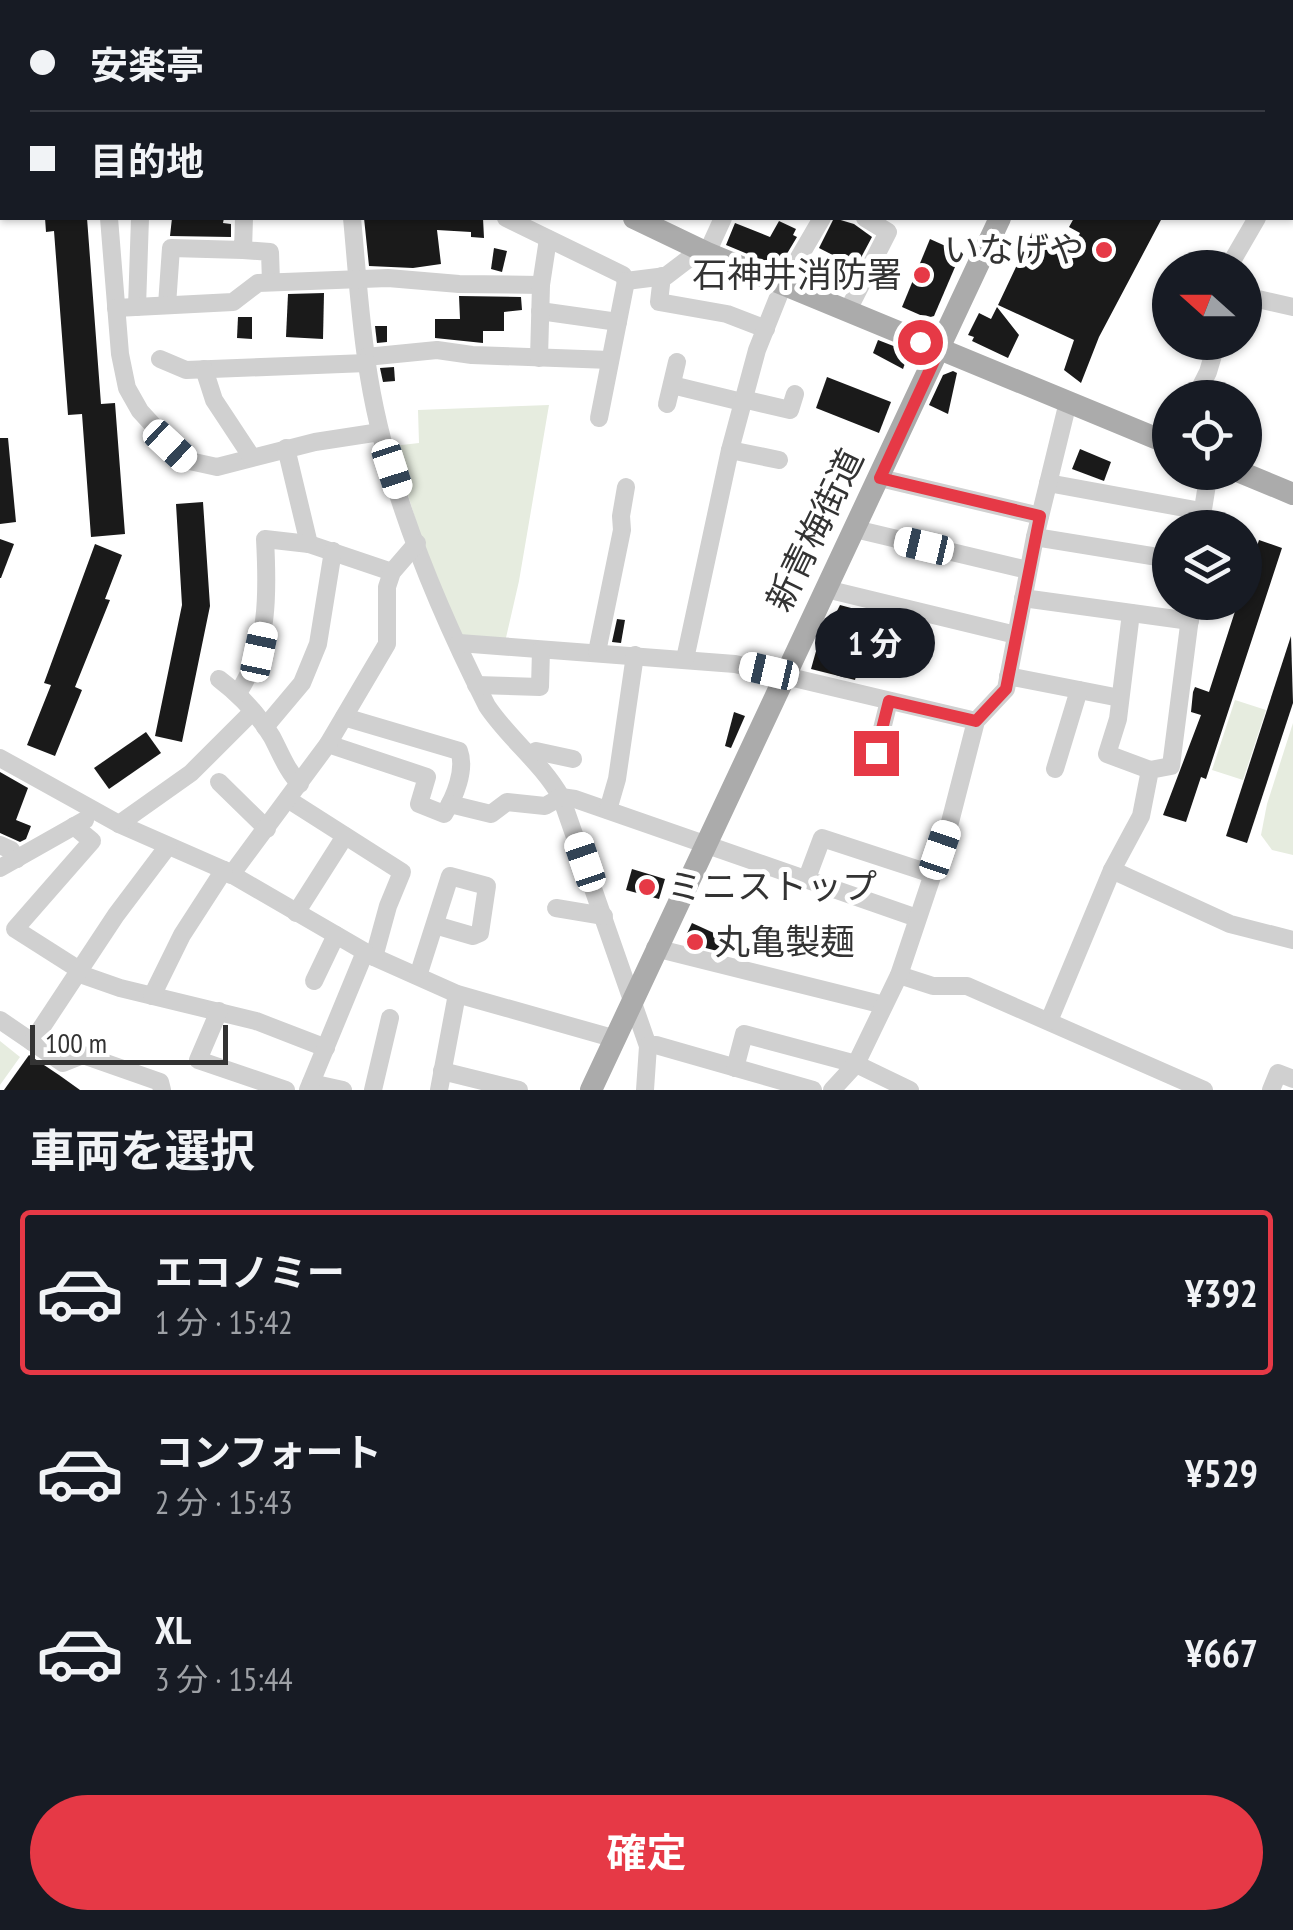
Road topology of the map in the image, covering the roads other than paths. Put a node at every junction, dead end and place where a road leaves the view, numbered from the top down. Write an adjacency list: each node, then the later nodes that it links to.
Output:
1 (109, 220): 26 (street)
2 (140, 220): 24 (street)
3 (244, 220): 13 (street)
4 (352, 220): 17 (street)
5 (510, 220): 12 (street)
6 (638, 220): 15 (main road)
7 (723, 220): 15 (street)
8 (821, 220): 21 (street)
9 (868, 220): 28 (street)
10 (999, 220): 31 (main road, 新青梅街道)
11 (1256, 220): 14 (street)
12 (548, 239): 18 (street); 20 (street)
13 (243, 250): 19 (street); 23 (street)
14 (1238, 250)
15 (703, 251): 16 (street); 21 (main road)
16 (662, 276): 18 (street); 30 (street)
17 (357, 278): 19 (street); 20 (street); 34 (street)
18 (626, 281): 29 (street)
19 (271, 282): 23 (street)
20 (541, 285): 27 (street)
21 (783, 285): 28 (main road); 30 (street)
22 (1262, 300): 25 (street)
23 (167, 306): 24 (street)
24 (137, 307): 26 (street)
25 (1293, 307)
26 (116, 308): 46 (street)
27 (540, 311): 29 (street); 32 (street)
28 (848, 312): 31 (main road)
29 (618, 322): 35 (street)
30 (766, 328): 39 (street)
31 (939, 350): 40 (main road); 48 (main road, 新青梅街道)
32 (539, 358): 34 (street); 35 (street)
33 (160, 359): 37 (street)
34 (366, 360): 37 (street); 42 (street)
35 (610, 360): 41 (street)
36 (677, 362): 39 (street)
37 (204, 369): 46 (street)
38 (795, 394): 39 (street)
39 (742, 400): 45 (street)
40 (1068, 402): 43 (main road); 50 (street)
41 (598, 418)
42 (380, 432): 44 (street); 57 (street)
43 (1152, 437)
44 (286, 448): 46 (street); 58 (street)
45 (730, 450): 47 (street); 73 (street)
46 (252, 456)
47 (779, 460)
48 (880, 478): 54 (street); 55 (main road, 新青梅街道)
49 (1262, 481): 52 (main road)
50 (1048, 483): 53 (street); 54 (street)
51 (626, 487): 71 (street)
52 (1293, 494)
53 (1162, 510)
54 (1040, 516): 56 (street)
55 (856, 529): 61 (street); 63 (main road, 新青梅街道)
56 (1035, 537): 60 (street); 61 (street)
57 (416, 543): 62 (street); 69 (street)
58 (309, 544): 59 (street); 79 (street)
59 (333, 550): 62 (street); 83 (street)
60 (1152, 556)
61 (1028, 570): 64 (street)
62 (392, 572): 82 (street)
63 (826, 588): 68 (street); 74 (main road, 新青梅街道)
64 (1023, 598): 65 (street); 68 (street)
65 (1131, 613): 66 (street); 80 (street)
66 (1152, 613)
67 (1190, 620): 91 (street)
68 (1016, 635): 75 (street)
69 (459, 643): 70 (street); 77 (street)
70 (542, 650): 71 (street); 77 (street)
71 (597, 652): 72 (street)
72 (635, 655): 73 (street); 97 (street)
73 (684, 658): 74 (street)
74 (786, 675): 81 (street); 103 (main road, 新青梅街道)
75 (1008, 676): 78 (street); 84 (street)
76 (219, 679): 79 (street)
77 (476, 685): 86 (street)
78 (1078, 690): 80 (street); 90 (street)
79 (238, 694): 83 (street)
80 (1120, 698): 91 (street)
81 (889, 701): 84 (street); 87 (street)
82 (344, 717): 85 (street); 96 (street)
83 (259, 719): 93 (street); 99 (street)
84 (976, 721): 109 (street)
85 (328, 744): 93 (street); 96 (street)
86 (530, 754): 89 (street); 94 (street)
87 (884, 755)
88 (0, 758): 98 (street)
89 (573, 759)
90 (1055, 769)
91 (1150, 770): 107 (street)
92 (218, 782): 101 (street)
93 (300, 784): 95 (street)
94 (561, 797): 96 (street); 97 (street); 113 (street)
95 (289, 800): 101 (street); 102 (street)
96 (450, 804)
97 (608, 810): 103 (street)
98 (98, 813): 99 (street); 100 (street)
99 (119, 824): 105 (street)
100 (74, 826): 106 (street); 120 (street)
101 (267, 829): 108 (street)
102 (346, 836): 112 (street); 119 (street)
103 (705, 843): 110 (street); 118 (main road, 新青梅街道)
104 (0, 845): 106 (street)
105 (168, 846): 108 (street); 120 (street)
106 (8, 864)
107 (1112, 870): 117 (street); 131 (street)
108 (228, 873): 112 (street); 125 (street)
109 (932, 874): 110 (street); 114 (street)
110 (808, 878): 114 (street)
111 (556, 908): 113 (street)
112 (296, 913): 116 (street)
113 (604, 916): 126 (street)
114 (917, 918): 121 (street)
115 (435, 925): 122 (street)
116 (336, 935): 119 (street); 123 (street)
117 (1293, 940)
118 (655, 948): 126 (main road, 新青梅街道); 127 (street)
119 (369, 954): 122 (street); 135 (street)
120 (80, 972): 125 (street); 133 (street)
121 (899, 975): 127 (street); 131 (street)
122 (418, 976): 124 (street)
123 (314, 981)
124 (458, 994): 132 (street); 139 (street)
125 (152, 996): 128 (street)
126 (633, 1000): 132 (main road, 新青梅街道); 134 (street)
127 (884, 1005): 136 (street)
128 (219, 1011): 135 (street); 143 (street)
129 (390, 1018): 145 (street)
130 (0, 1020): 133 (street)
131 (1048, 1021): 140 (street)
132 (616, 1040): 147 (main road, 新青梅街道)
133 (32, 1042): 142 (street)
134 (648, 1046): 137 (street); 148 (street)
135 (326, 1048): 141 (street)
136 (856, 1064): 137 (street); 150 (street); 151 (street)
137 (735, 1068): 149 (street)
138 (1293, 1079): 153 (street)
139 (441, 1080): 146 (street)
140 (1169, 1083): 152 (street)
141 (310, 1086): 144 (street)
142 (162, 1090)
143 (286, 1090)
144 (343, 1090)
145 (373, 1090)
146 (519, 1090)
147 (592, 1090)
148 (645, 1090)
149 (813, 1090)
150 (832, 1090)
151 (910, 1090)
152 (1204, 1090)
153 (1270, 1090)

